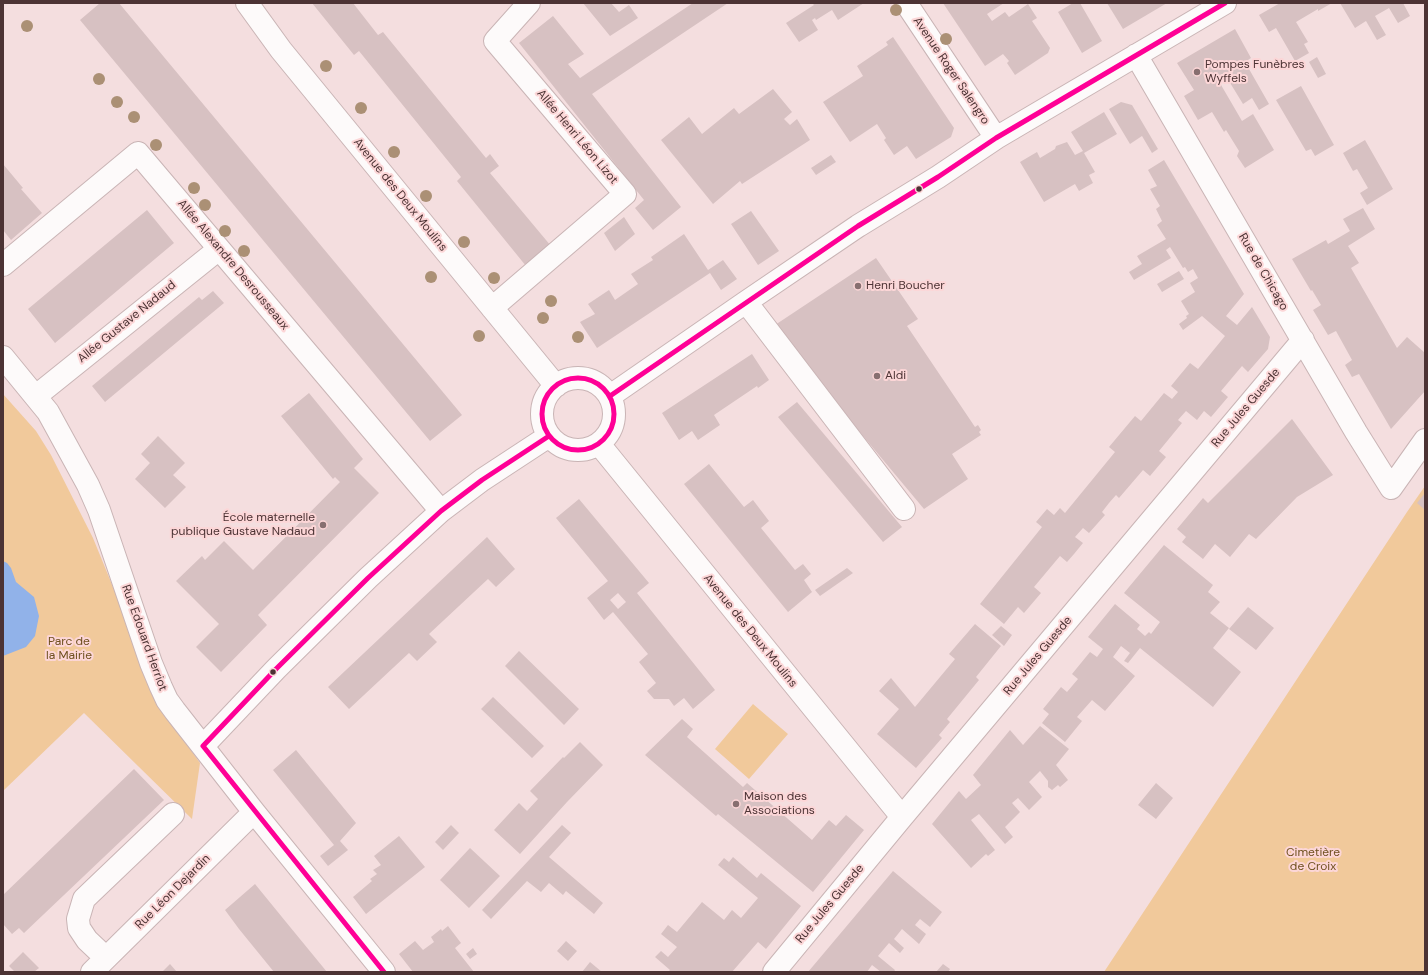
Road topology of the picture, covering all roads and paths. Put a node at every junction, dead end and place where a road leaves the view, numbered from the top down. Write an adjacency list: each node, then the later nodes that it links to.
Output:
1 (247, 3): 10 (street, Avenue des Deux Moulins)
2 (529, 3): 10 (street, Allée Henri Léon Lizot)
3 (906, 3): 6 (street, Avenue Roger Salengro)
4 (1225, 3): 5 (street)
5 (1136, 55): 6 (street); 11 (street, Rue de Chicago)
6 (996, 138): 9 (street)
7 (219, 249): 8 (street, Allée Alexandre Desrousseaux); 14 (street, Allée Gustave Nadaud); 20 (street, Allée Alexandre Desrousseaux)
8 (3, 265)
9 (746, 302): 15 (street); 19 (street)
10 (492, 308): 13 (street, Avenue des Deux Moulins)
11 (1303, 340): 17 (street, Rue de Chicago); 24 (street, Rue Jules Guesde)
12 (3, 357): 14 (street, Rue Edouard Herriot)
13 (556, 386): 15 (street); 16 (street)
14 (36, 396): 21 (street, Rue Edouard Herriot)
15 (610, 396): 18 (street)
16 (549, 436): 18 (street); 20 (street)
17 (1425, 440)
18 (598, 444): 24 (street, Avenue des Deux Moulins)
19 (904, 509)
20 (440, 511): 21 (street)
21 (203, 746): 22 (street, Rue Edouard Herriot)
22 (254, 812): 25 (street, Rue Léon Dejardin); 26 (street, Rue Edouard Herriot)
23 (173, 814): 25 (street)
24 (902, 817): 27 (street, Rue Jules Guesde)
25 (99, 965)
26 (384, 972)
27 (774, 972)

